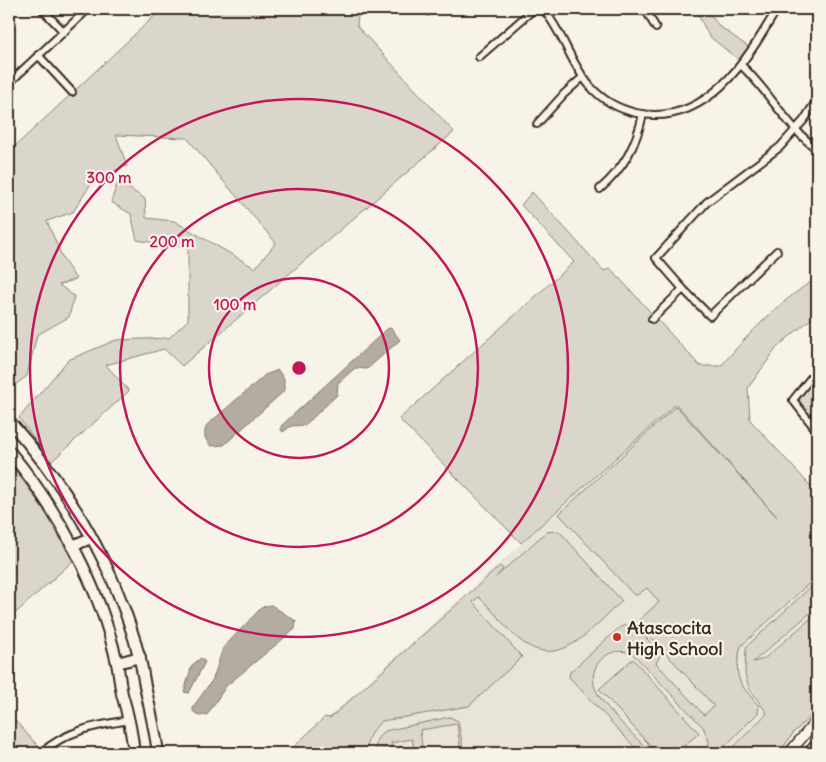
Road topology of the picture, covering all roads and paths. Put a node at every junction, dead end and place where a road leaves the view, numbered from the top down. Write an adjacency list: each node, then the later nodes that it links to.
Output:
1 (42, 9): 9 (street)
2 (88, 9): 9 (street)
3 (534, 9): 11 (street)
4 (544, 9): 13 (street)
5 (645, 9): 8 (street)
6 (768, 9): 7 (street)
7 (776, 11): 12 (street)
8 (656, 28)
9 (64, 32): 10 (street)
10 (38, 55): 14 (street); 15 (street)
11 (480, 57)
12 (741, 66): 17 (street); 19 (street)
13 (583, 77): 17 (street); 18 (street)
14 (9, 83)
15 (72, 92)
16 (817, 100): 19 (street)
17 (643, 114): 21 (street)
18 (538, 124)
19 (796, 130): 20 (street); 23 (street)
20 (817, 149)
21 (600, 189)
22 (777, 251): 23 (street)
23 (683, 289): 24 (street)
24 (652, 319)
25 (817, 370): 27 (street)
26 (9, 421): 29 (main road)
27 (817, 431)
28 (9, 451): 30 (main road)
29 (91, 538): 30 (main road); 31 (main road)
30 (72, 546): 32 (main road)
31 (140, 657): 32 (main road); 38 (main road)
32 (117, 663): 33 (main road)
33 (130, 720): 36 (street); 37 (main road)
34 (817, 720): 39 (main road)
35 (817, 743): 40 (main road)
36 (41, 753)
37 (134, 753)
38 (158, 753)
39 (789, 753)
40 (808, 753)

